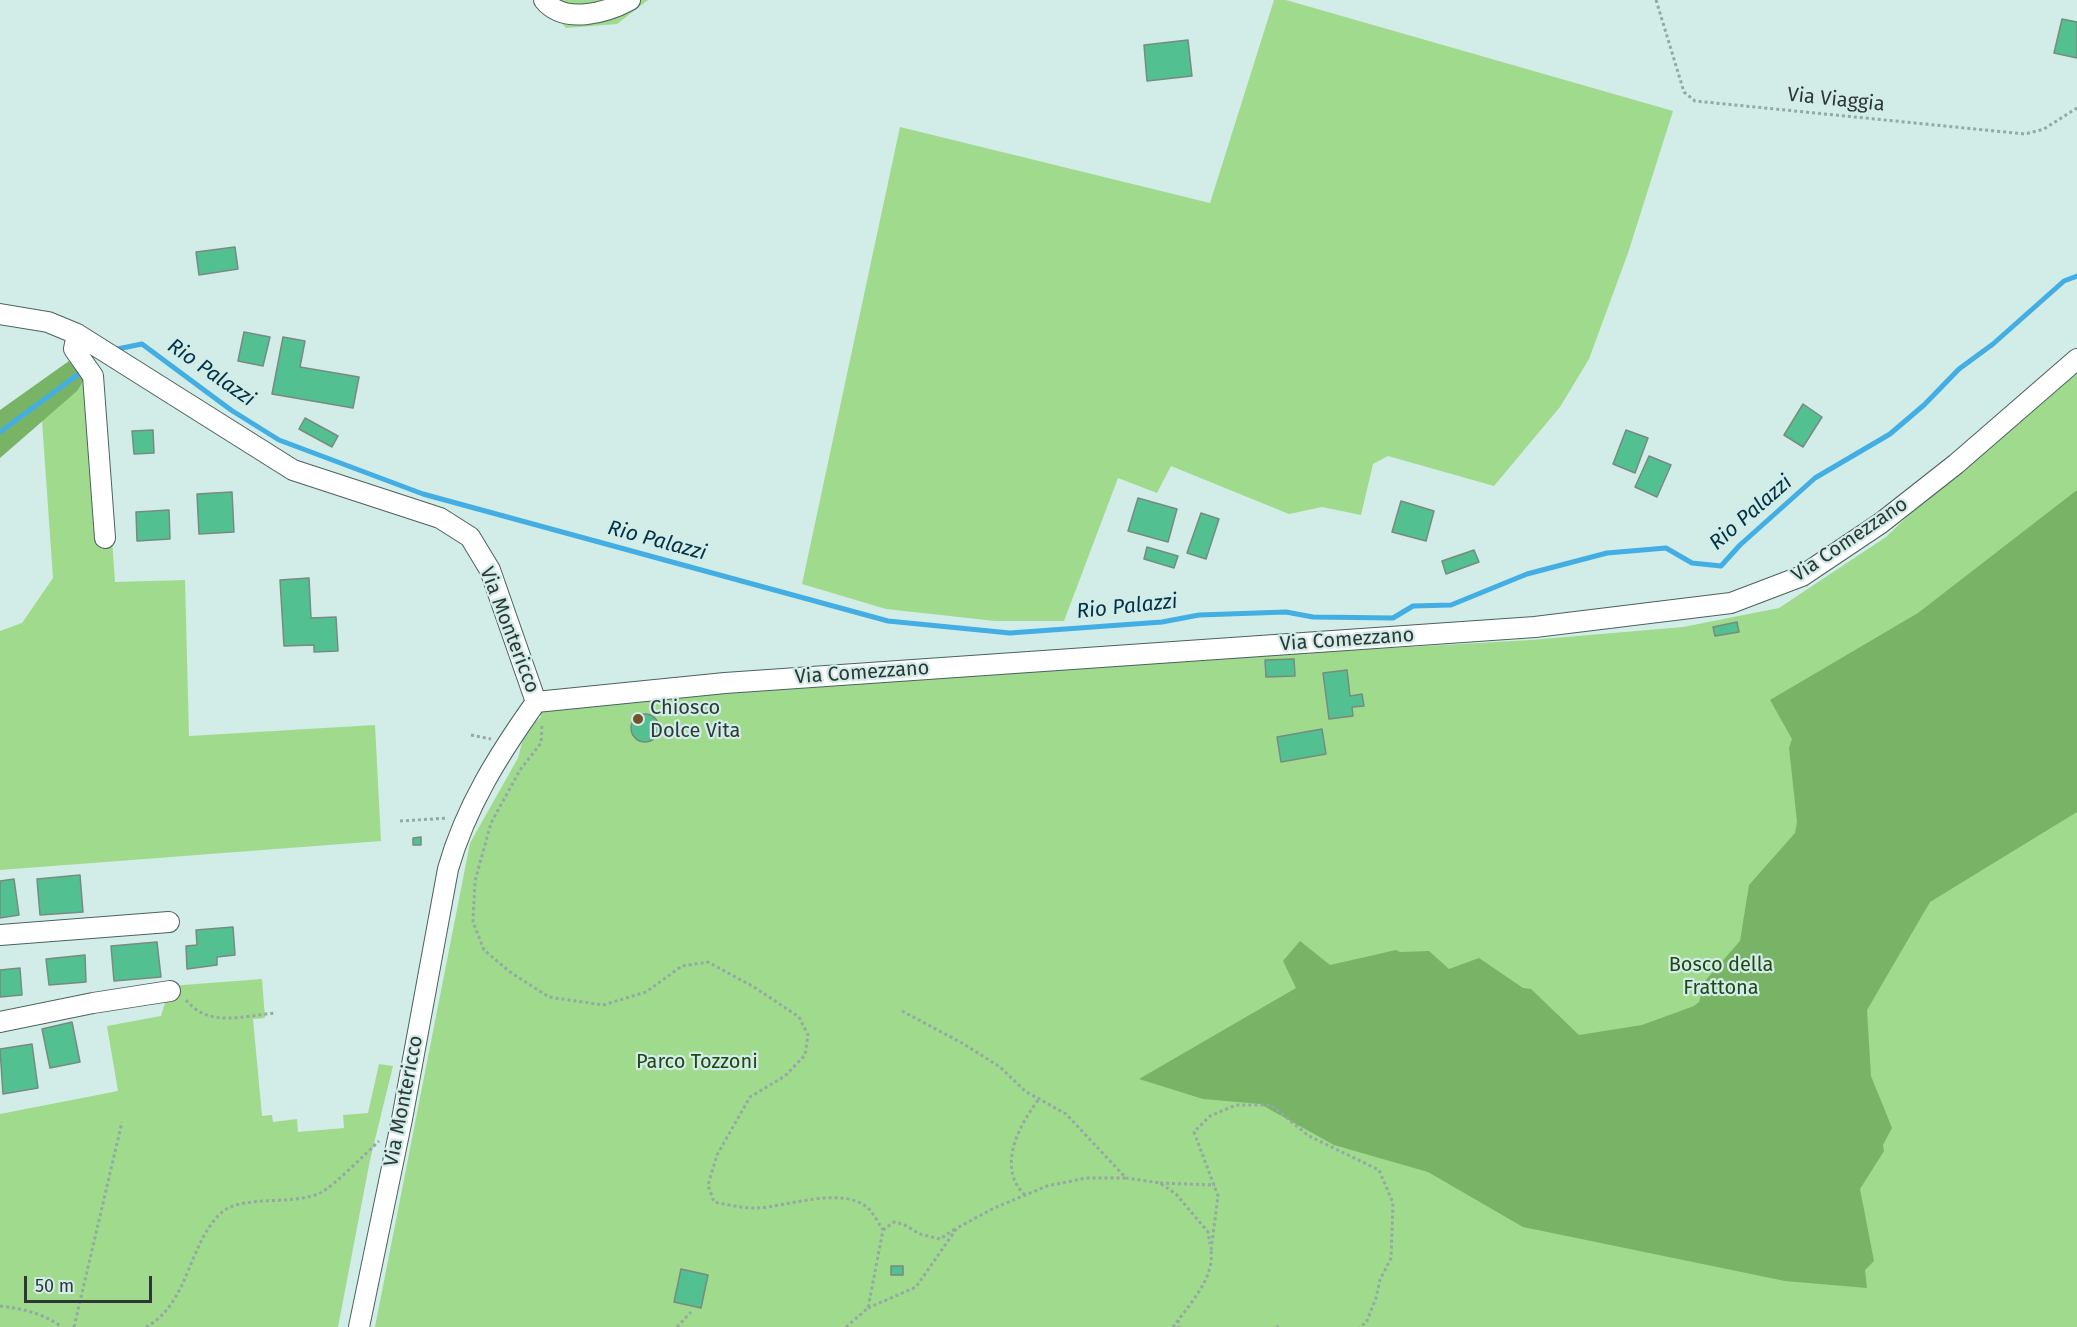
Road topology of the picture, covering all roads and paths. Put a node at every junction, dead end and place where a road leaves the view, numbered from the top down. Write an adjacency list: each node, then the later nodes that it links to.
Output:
1 (544, 0): 2 (street)
2 (630, 0)
3 (1656, 0): 4 (path, Via Viaggia)
4 (2077, 108)
5 (0, 314): 6 (street, Via Montericco)
6 (77, 334): 8 (street); 9 (street, Via Montericco)
7 (2077, 359): 9 (street, Via Comezzano)
8 (105, 538)
9 (537, 711): 28 (path); 37 (street, Via Montericco)
10 (471, 735): 11 (path)
11 (495, 740)
12 (400, 821): 13 (path)
13 (447, 829)
14 (169, 922): 15 (street)
15 (0, 935)
16 (170, 991): 18 (path); 19 (street)
17 (902, 1011): 20 (path)
18 (275, 1013)
19 (0, 1022)
20 (1039, 1099): 23 (path); 26 (path)
21 (122, 1122): 35 (path)
22 (384, 1137): 36 (path)
23 (1126, 1178): 24 (path); 26 (path)
24 (1160, 1183): 25 (path); 29 (path)
25 (1215, 1185): 29 (path); 42 (path)
26 (1026, 1195): 27 (path)
27 (957, 1228): 28 (path); 31 (path)
28 (883, 1230): 31 (path)
29 (1211, 1250): 33 (path)
30 (0, 1306): 34 (path)
31 (868, 1308): 39 (path)
32 (691, 1312): 38 (path)
33 (1178, 1320): 40 (path); 41 (path)
34 (62, 1327)
35 (74, 1327)
36 (146, 1327)
37 (359, 1327)
38 (677, 1327)
39 (846, 1327)
40 (1173, 1327)
41 (1179, 1327)
42 (1359, 1327)

